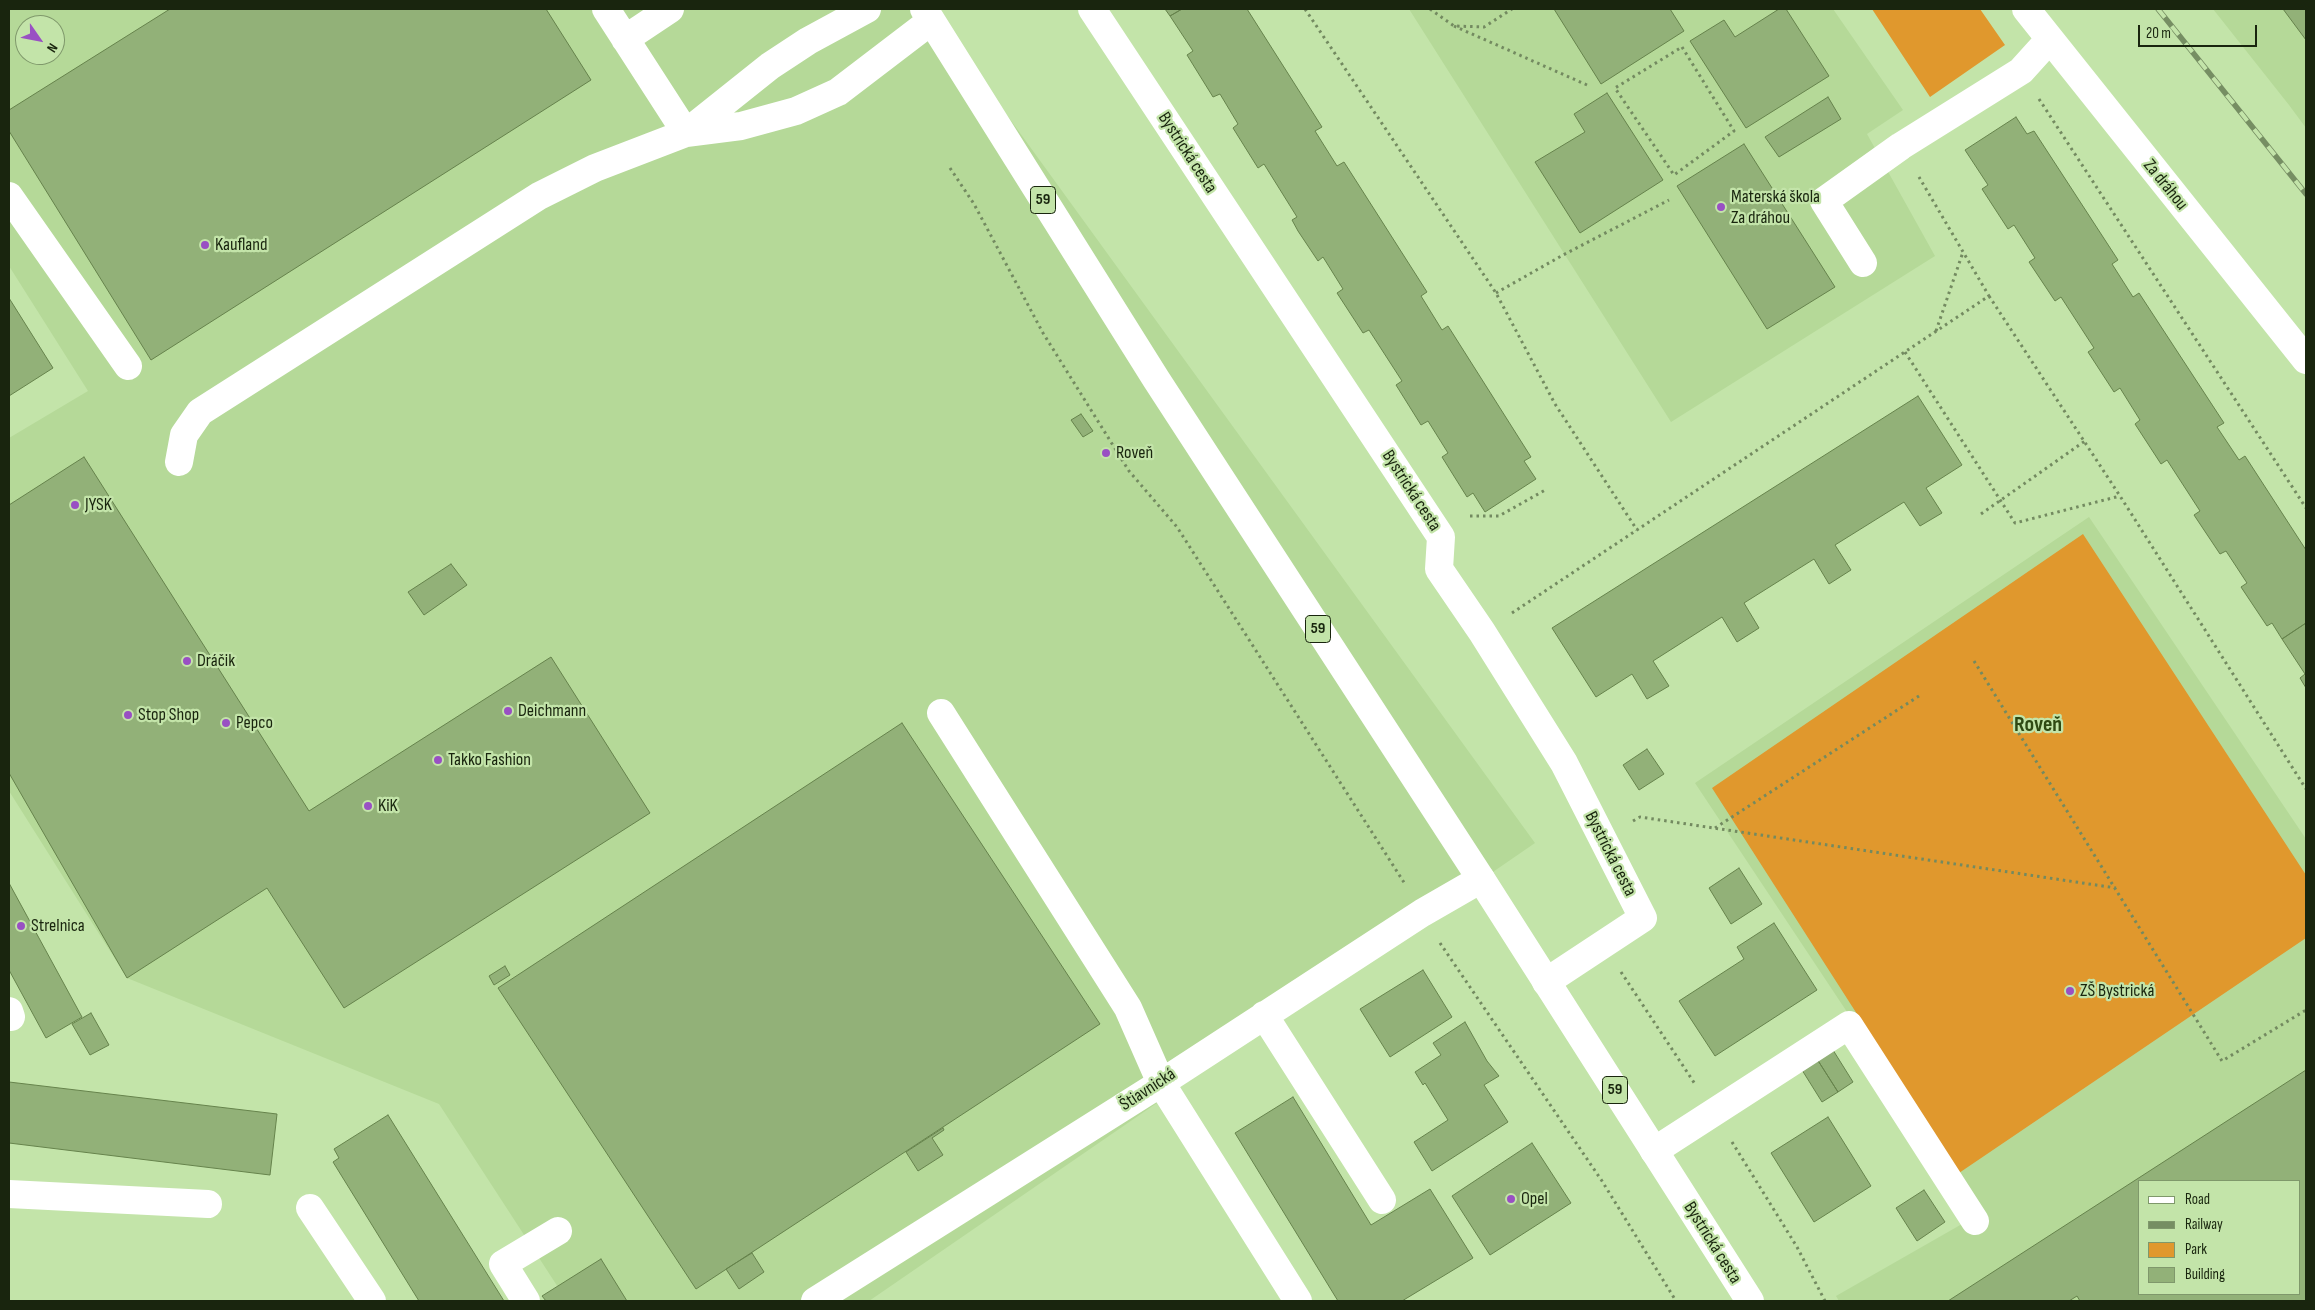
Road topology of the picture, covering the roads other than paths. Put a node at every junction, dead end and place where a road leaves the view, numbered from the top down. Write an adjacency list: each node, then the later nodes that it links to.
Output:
1 (606, 9): 7 (main road)
2 (670, 9): 7 (main road)
3 (867, 9): 9 (main road)
4 (1092, 9): 17 (main road, Bystrická cesta)
5 (2026, 9): 8 (main road, Za dráhou)
6 (928, 15): 9 (main road); 16 (main road, Bystrická cesta / 59)
7 (624, 39): 9 (main road)
8 (2049, 40): 11 (main road); 12 (main road, Za dráhou)
9 (686, 133): 14 (main road)
10 (9, 196): 13 (main road)
11 (1863, 263)
12 (2306, 360)
13 (128, 366)
14 (179, 462)
15 (941, 713): 19 (main road)
16 (1481, 879): 17 (main road, Bystrická cesta / 59); 18 (main road, Štiavnická)
17 (1546, 982): 20 (main road, Bystrická cesta / 59)
18 (1264, 1015): 19 (main road, Štiavnická); 22 (main road)
19 (1160, 1083): 29 (main road, Štiavnická); 30 (main road)
20 (1654, 1151): 25 (main road); 31 (main road, Bystrická cesta / 59)
21 (9, 1194): 23 (main road)
22 (1382, 1200)
23 (208, 1204)
24 (310, 1208): 27 (main road)
25 (1975, 1222)
26 (558, 1231): 28 (main road)
27 (372, 1301)
28 (526, 1301)
29 (815, 1301)
30 (1298, 1301)
31 (1750, 1301)

